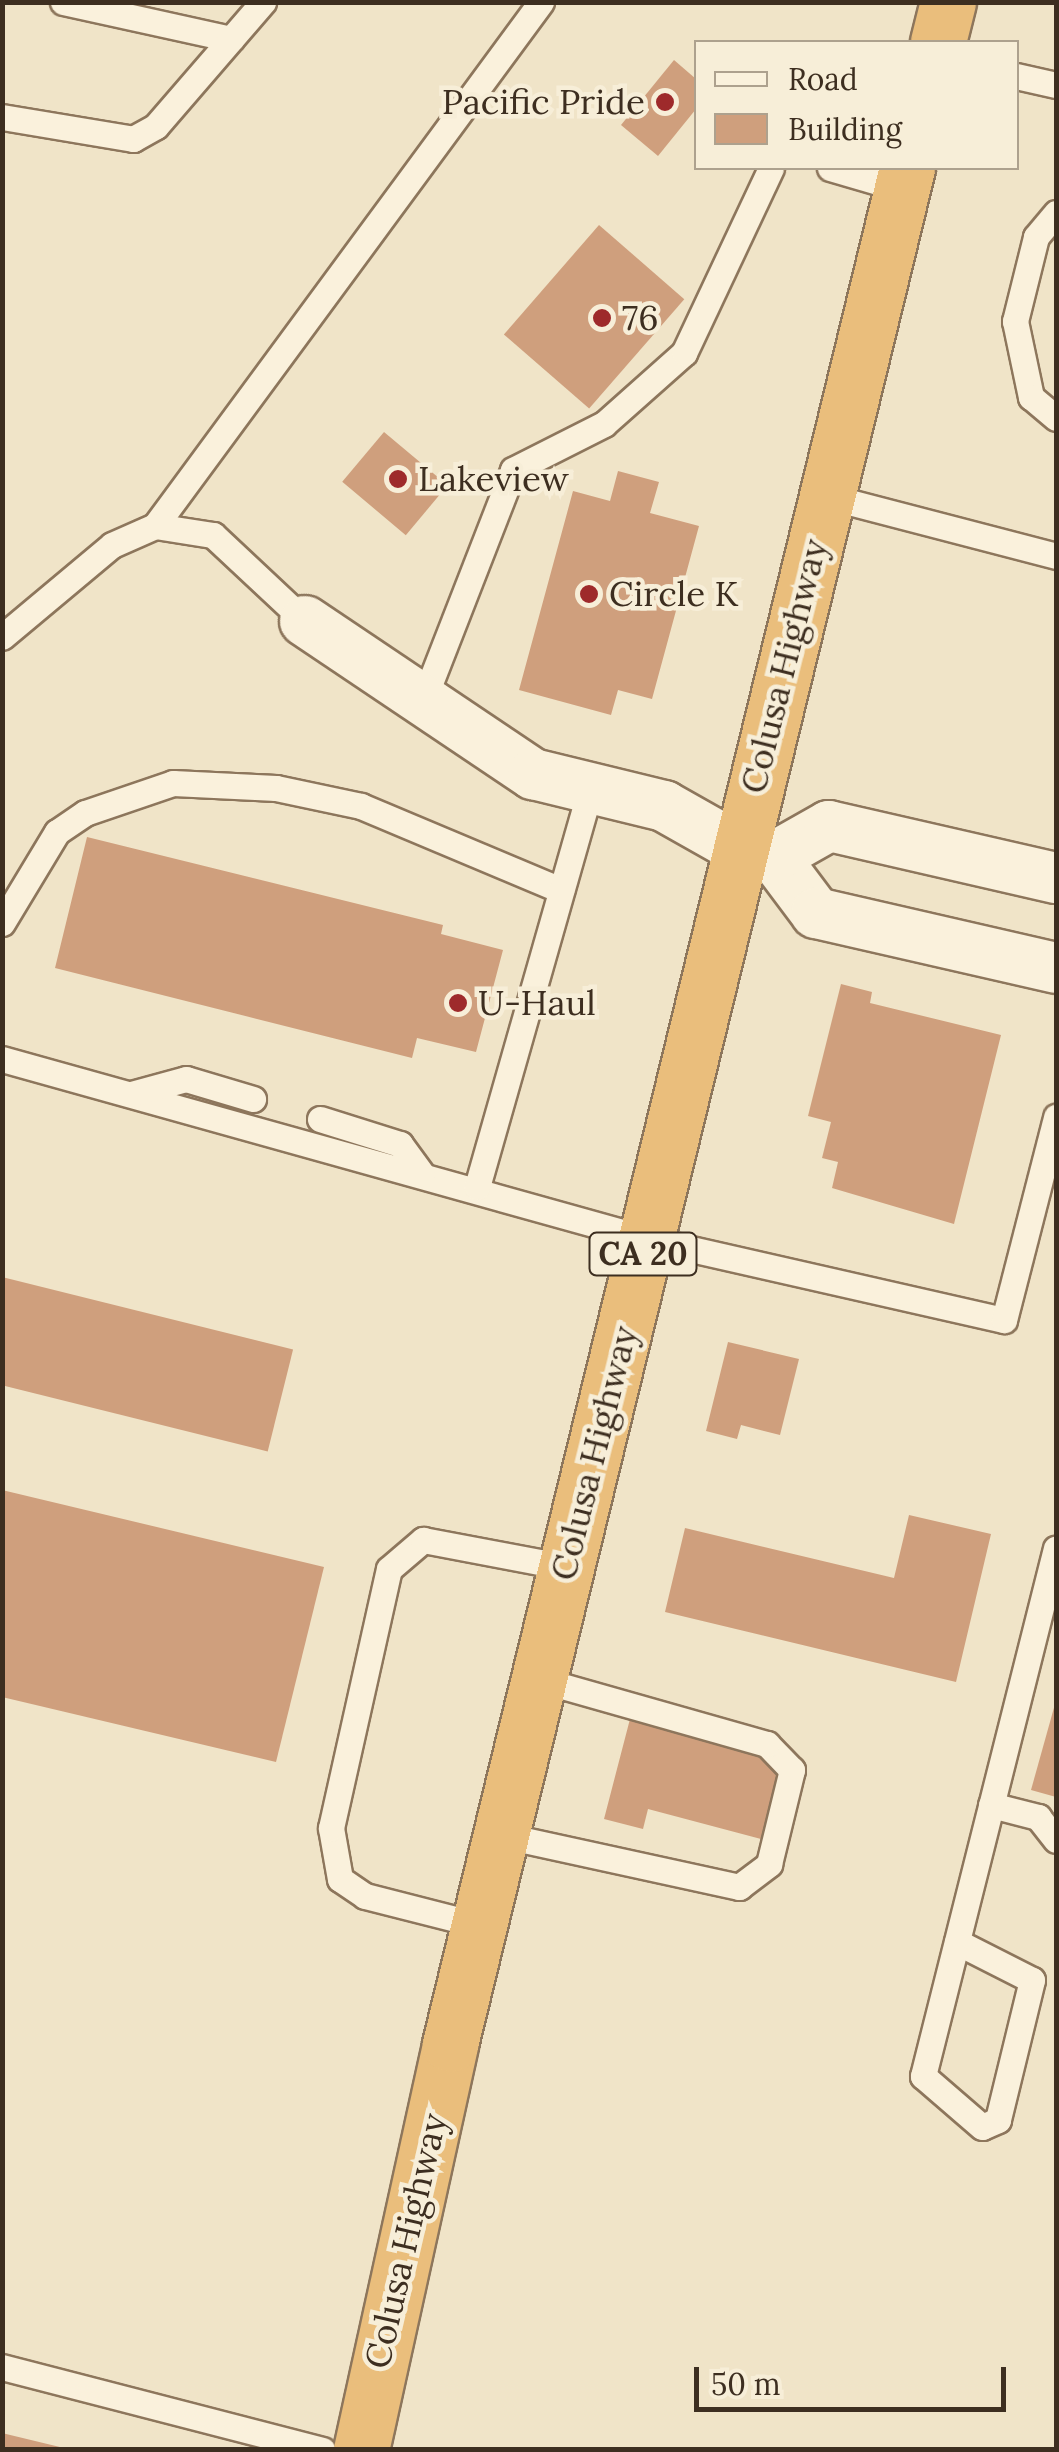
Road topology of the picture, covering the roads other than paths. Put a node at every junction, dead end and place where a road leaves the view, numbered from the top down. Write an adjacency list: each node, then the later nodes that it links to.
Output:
1 (64, 2): 5 (lane)
2 (262, 2): 5 (lane)
3 (541, 2): 16 (lane)
4 (948, 2): 6 (highway)
5 (231, 40): 9 (lane)
6 (938, 40)
7 (1019, 77): 8 (lane)
8 (1056, 85)
9 (2, 117)
10 (770, 170): 20 (lane)
11 (845, 170): 12 (lane)
12 (905, 178): 15 (highway, Colusa Highway / CA 20)
13 (1056, 213): 14 (lane)
14 (1056, 418)
15 (826, 496): 17 (lane); 22 (highway, Colusa Highway / CA 20)
16 (155, 526): 18 (lane); 19 (lane)
17 (1056, 556)
18 (305, 620): 20 (street)
19 (2, 637)
20 (423, 701): 21 (street)
21 (591, 788): 22 (street); 24 (lane)
22 (757, 853): 23 (street); 26 (street); 34 (highway, Colusa Highway / CA 20)
23 (1056, 878)
24 (561, 890): 25 (lane); 33 (lane)
25 (2, 923)
26 (1056, 968)
27 (2, 1060): 28 (lane)
28 (132, 1094): 29 (lane); 32 (lane)
29 (253, 1100)
30 (1056, 1117): 34 (lane)
31 (320, 1119): 32 (lane)
32 (422, 1174): 33 (lane)
33 (477, 1187): 34 (lane)
34 (647, 1239): 36 (highway, Colusa Highway / CA 20)
35 (1056, 1548): 38 (lane)
36 (566, 1566): 37 (highway, Colusa Highway / CA 20); 41 (lane)
37 (538, 1678): 39 (highway, Colusa Highway / CA 20); 39 (lane)
38 (991, 1805): 40 (lane); 42 (lane)
39 (501, 1835): 41 (highway, Colusa Highway / CA 20)
40 (1056, 1840)
41 (479, 1925): 45 (highway, Colusa Highway / CA 20)
42 (957, 1942): 42 (lane)
43 (2, 2367): 44 (lane)
44 (322, 2450)
45 (362, 2450)

